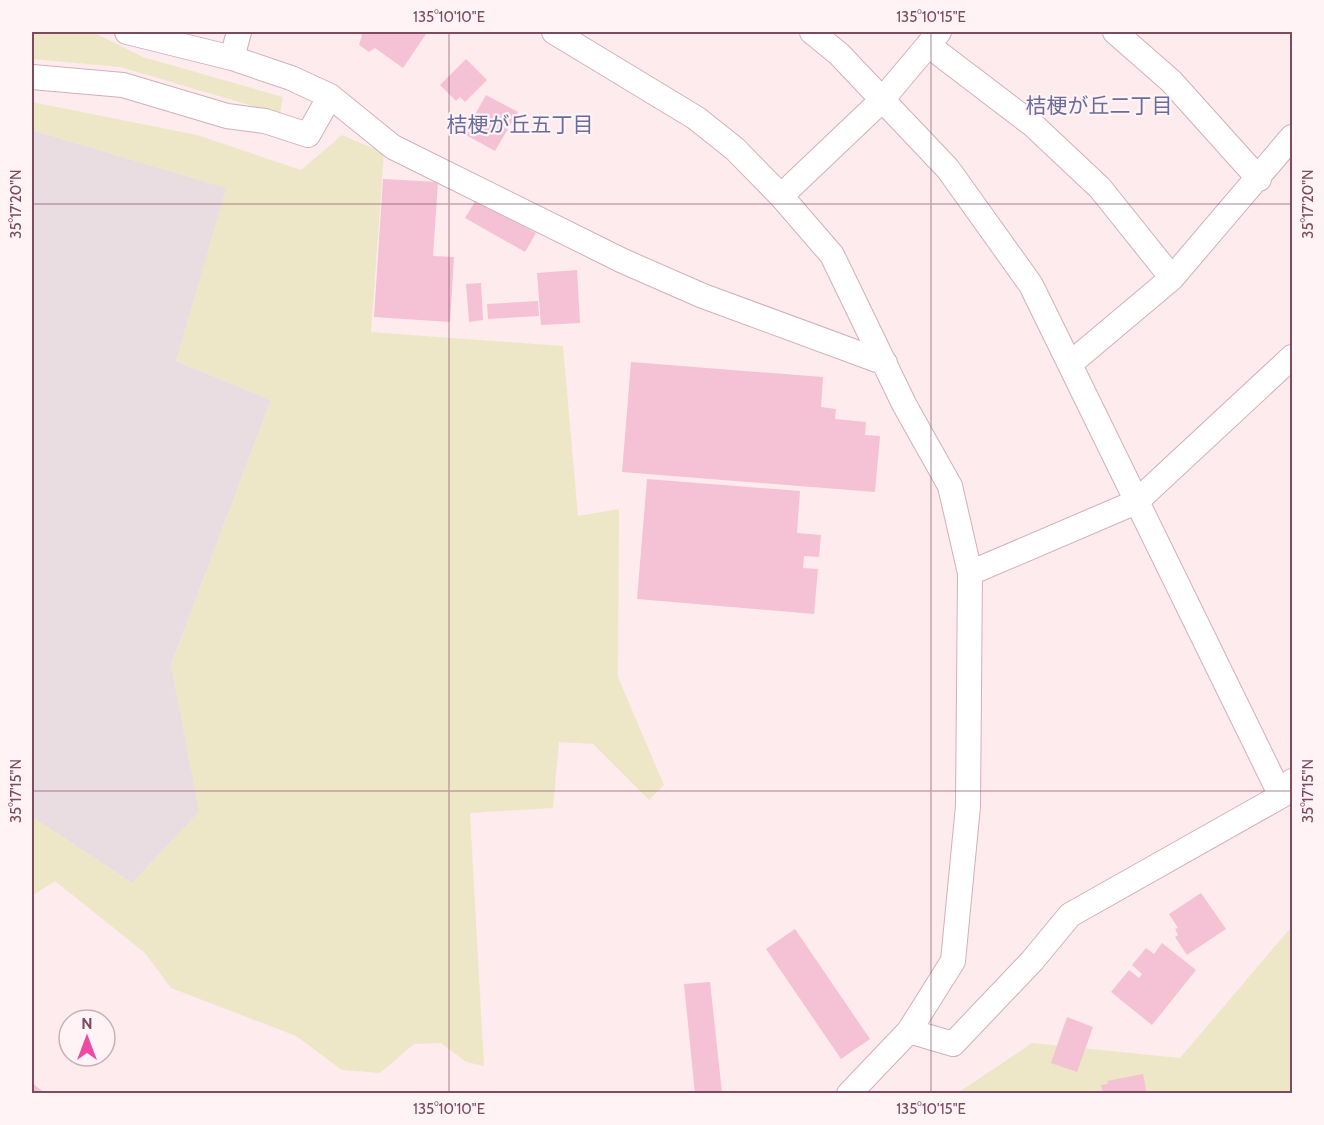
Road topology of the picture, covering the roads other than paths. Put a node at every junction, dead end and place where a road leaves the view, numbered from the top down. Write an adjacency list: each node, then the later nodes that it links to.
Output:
1 (127, 32): 7 (street)
2 (239, 32): 7 (street)
3 (554, 32): 13 (street)
4 (812, 32): 10 (street)
5 (1115, 32): 12 (street)
6 (933, 38): 10 (street); 14 (street)
7 (232, 58): 9 (street)
8 (32, 77): 9 (street)
9 (330, 96): 16 (street)
10 (881, 101): 13 (street); 17 (street)
11 (1293, 137): 12 (street)
12 (1259, 180): 14 (street)
13 (781, 196): 16 (street)
14 (1172, 278): 17 (street)
15 (1292, 361): 18 (street)
16 (885, 363): 19 (street)
17 (1071, 363): 18 (street)
18 (1136, 502): 19 (street); 20 (street)
19 (970, 573): 21 (street)
20 (1287, 789): 21 (street)
21 (909, 1031): 22 (street)
22 (849, 1094)

